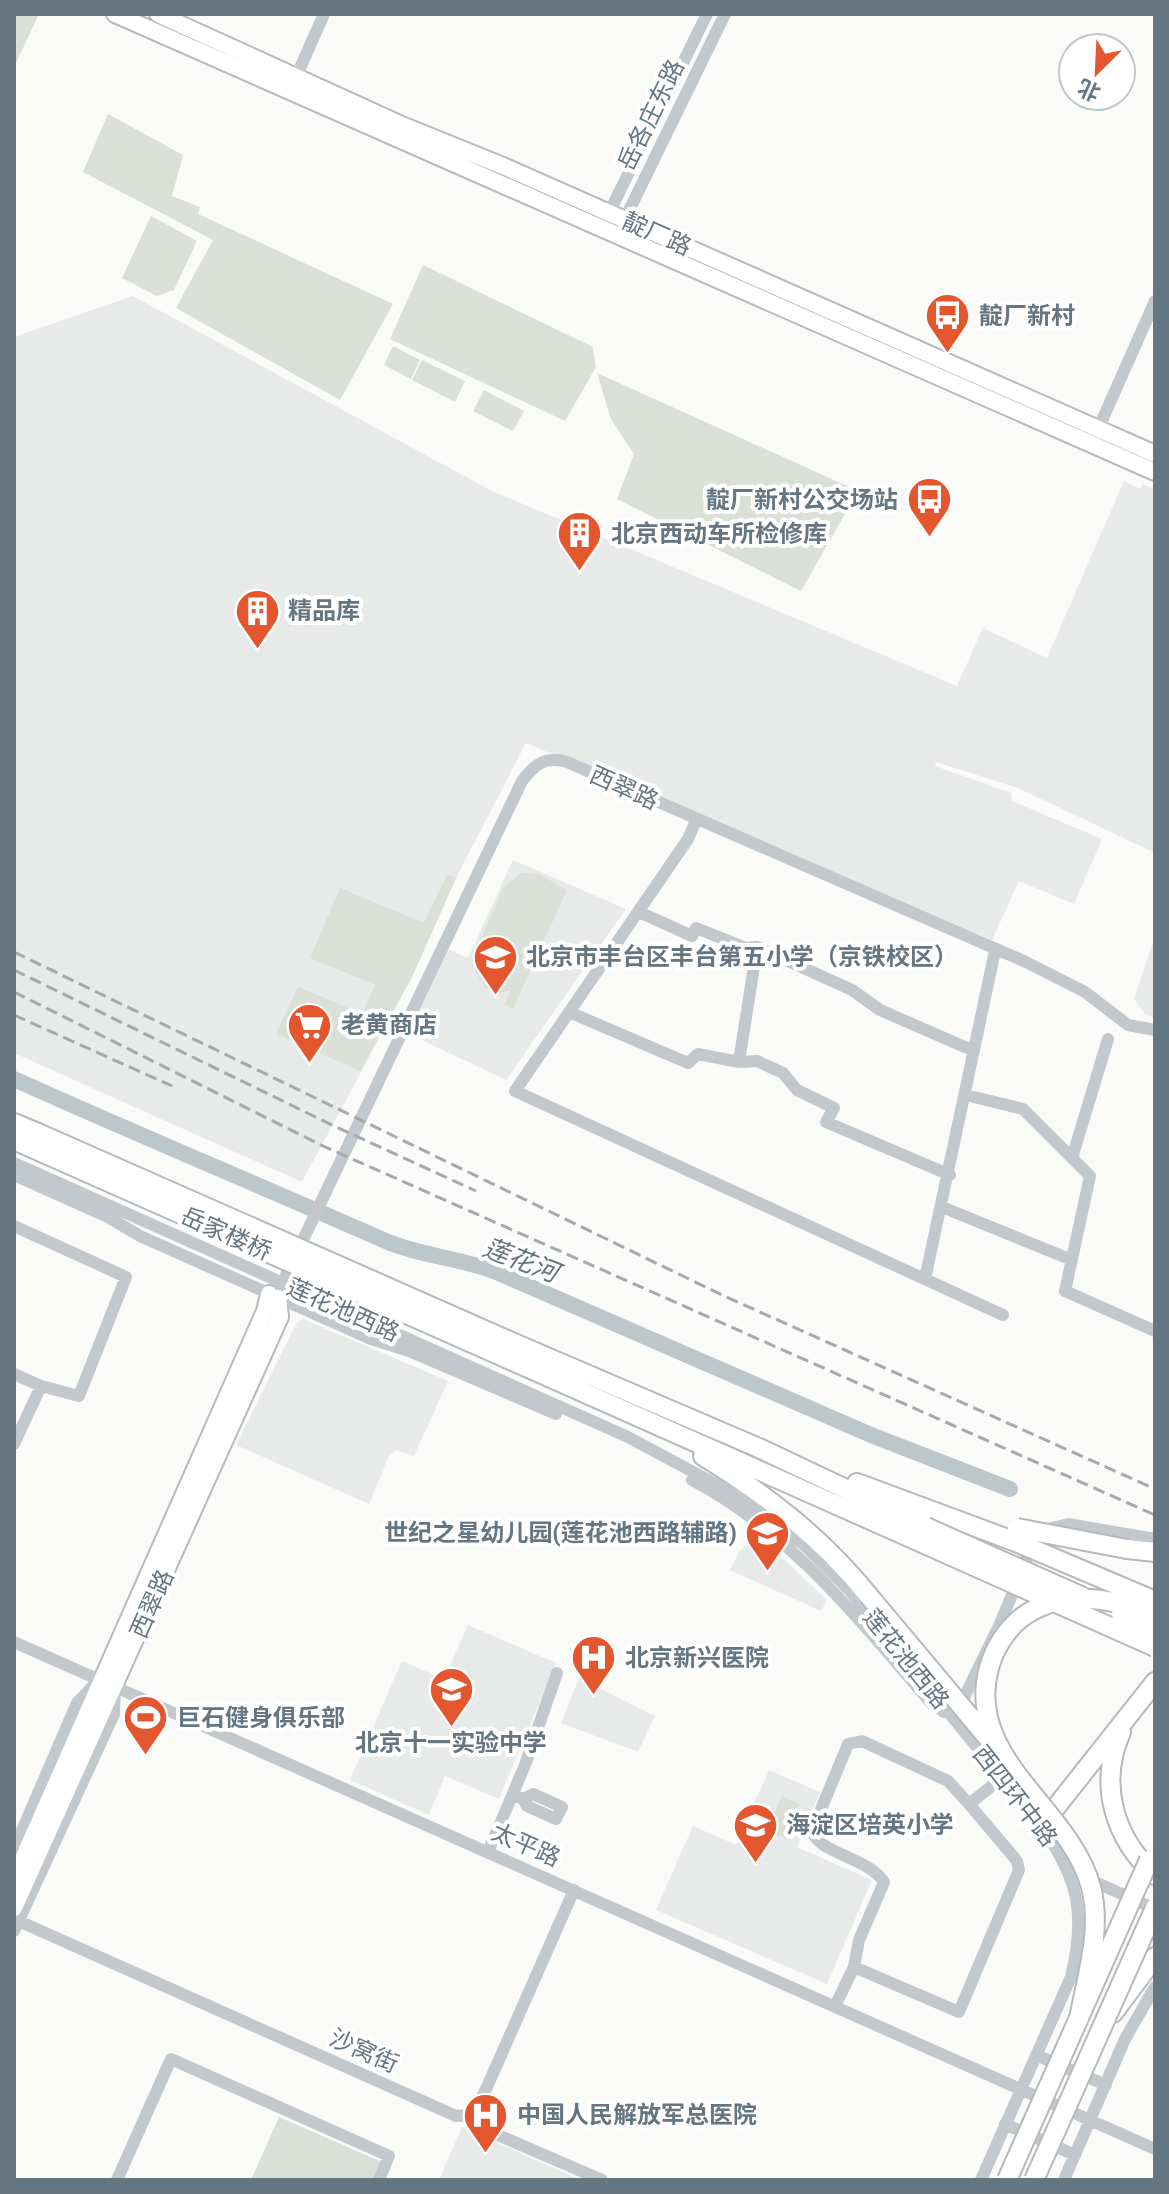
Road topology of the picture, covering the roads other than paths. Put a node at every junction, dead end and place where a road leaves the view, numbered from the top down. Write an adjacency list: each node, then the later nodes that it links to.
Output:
1 (115, 14): 7 (main road)
2 (158, 14): 6 (main road, 靛厂路)
3 (324, 14): 6 (street)
4 (707, 14): 7 (street, 岳各庄东路)
5 (725, 14): 7 (street, 岳各庄东路)
6 (297, 75): 7 (main road, 靛厂路)
7 (613, 224): 9 (main road)
8 (1155, 301): 9 (street)
9 (1095, 437): 10 (main road); 11 (main road)
10 (1155, 454)
11 (1155, 472)
12 (696, 820): 13 (street); 15 (street, 西翠路); 33 (street, 西翠路)
13 (639, 912): 14 (street); 16 (street)
14 (757, 947): 19 (street); 20 (street)
15 (995, 951): 17 (street, 西翠路); 19 (street)
16 (569, 1012): 20 (street); 32 (street)
17 (1155, 1030)
18 (1108, 1039): 25 (street)
19 (974, 1051): 21 (street)
20 (739, 1062): 28 (street)
21 (966, 1095): 25 (street); 28 (street)
22 (14, 1123): 24 (highway)
23 (14, 1140): 24 (highway)
24 (35, 1141): 36 (highway, 岳家楼桥, bridge)
25 (1072, 1158): 31 (street)
26 (14, 1163): 33 (street, 莲花池西路)
27 (14, 1175): 33 (street, 莲花池西路)
28 (950, 1175): 29 (street)
29 (942, 1207): 31 (street); 32 (street)
30 (14, 1226): 38 (street)
31 (1072, 1260): 35 (street)
32 (925, 1279): 34 (street)
33 (276, 1291): 52 (main road, 西翠路); 55 (street, 莲花池西路)
34 (1003, 1315)
35 (1155, 1331)
36 (511, 1351): 39 (highway); 41 (highway)
37 (14, 1374): 38 (street)
38 (41, 1386): 40 (street)
39 (639, 1417): 42 (highway); 56 (highway, bridge)
40 (14, 1444)
41 (759, 1448): 42 (highway); 43 (highway)
42 (923, 1535): 48 (highway, bridge); 50 (highway, bridge)
43 (1017, 1535): 45 (highway, bridge); 46 (highway, bridge)
44 (1155, 1539): 55 (street)
45 (1155, 1552)
46 (1155, 1601)
47 (1155, 1614): 56 (highway, bridge)
48 (1155, 1629)
49 (14, 1642): 52 (street, 太平路)
50 (1155, 1647)
51 (557, 1673): 60 (street)
52 (108, 1682): 59 (street); 60 (street, 太平路); 63 (main road, 西翠路); 66 (main road, 西翠路)
53 (1150, 1689): 54 (highway)
54 (1132, 1711): 58 (highway); 61 (highway)
55 (954, 1718): 56 (street, 西四环中路)
56 (1004, 1768): 57 (street); 58 (street, 西四环中路); 71 (highway, bridge)
57 (969, 1804): 68 (street); 68 (street)
58 (1041, 1826): 62 (street, 西四环中路)
59 (14, 1849)
60 (488, 1852): 64 (street, 太平路)
61 (1153, 1861): 71 (highway, bridge)
62 (1068, 1870): 65 (street); 73 (street, 西四环中路)
63 (14, 1879)
64 (574, 1890): 66 (street, 沙窝街); 70 (street, 太平路)
65 (1155, 1909): 72 (highway, bridge)
66 (15, 1920)
67 (1155, 1957): 72 (highway, bridge)
68 (854, 1967): 70 (street)
69 (1155, 1987): 74 (street)
70 (835, 2006): 75 (street, 太平路)
71 (1079, 2019): 85 (highway, bridge)
72 (1102, 2028): 86 (highway, bridge)
73 (1036, 2055): 74 (street); 75 (street, 西四环中路)
74 (1106, 2085): 76 (street)
75 (1020, 2089): 76 (street, 太平路); 77 (street, 西四环中路)
76 (1090, 2121): 79 (street); 80 (street)
77 (1005, 2124): 80 (street); 84 (street, 西四环中路)
78 (491, 2132): 83 (street)
79 (1155, 2149)
80 (1075, 2155): 87 (street)
81 (117, 2180): 82 (street)
82 (379, 2180)
83 (602, 2180)
84 (981, 2180)
85 (1007, 2180)
86 (1034, 2180)
87 (1064, 2180)

